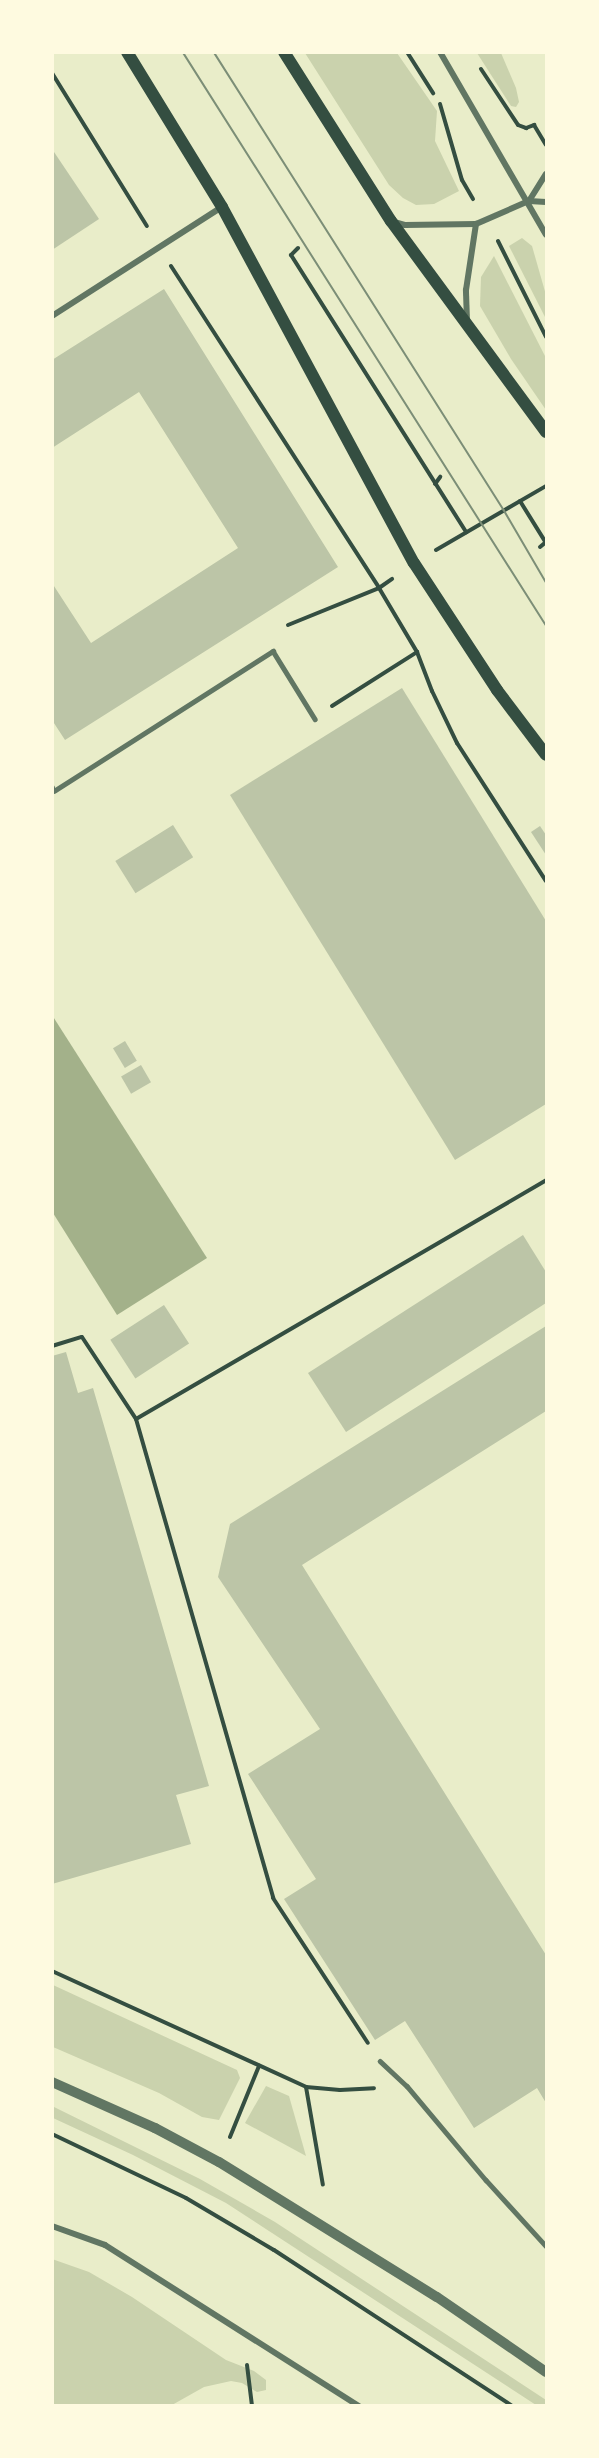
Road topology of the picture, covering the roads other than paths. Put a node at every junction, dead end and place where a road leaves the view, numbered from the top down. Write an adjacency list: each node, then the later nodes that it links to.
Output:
1 (127, 52): 7 (main road)
2 (284, 52): 8 (main road)
3 (440, 52): 5 (street)
4 (546, 174): 5 (street)
5 (529, 201): 6 (street); 9 (street); 10 (street)
6 (546, 202)
7 (222, 207): 11 (street); 15 (main road)
8 (391, 221): 9 (street); 12 (main road)
9 (476, 224): 12 (street)
10 (546, 235)
11 (52, 316)
12 (467, 325): 13 (main road)
13 (546, 432)
14 (315, 719): 16 (lane)
15 (546, 755)
16 (53, 790)
17 (380, 2061): 20 (lane)
18 (52, 2082): 21 (street)
19 (52, 2226): 22 (street)
20 (546, 2246)
21 (546, 2372)
22 (359, 2406)

